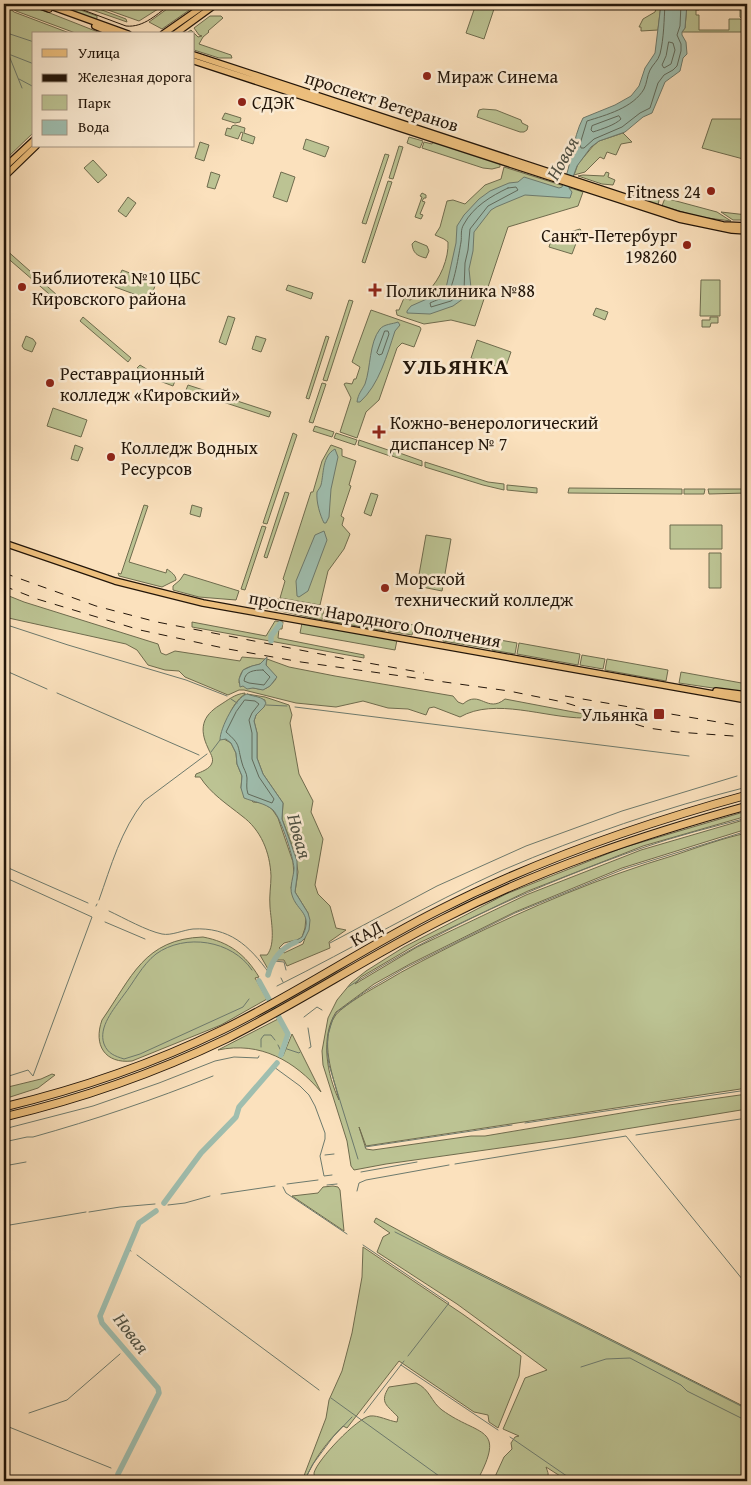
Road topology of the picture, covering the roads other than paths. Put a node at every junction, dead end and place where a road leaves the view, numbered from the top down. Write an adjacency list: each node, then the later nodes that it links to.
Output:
1 (35, 4): 5 (main road)
2 (45, 4): 6 (main road)
3 (206, 4): 7 (main road)
4 (216, 4): 8 (main road)
5 (109, 32)
6 (122, 32)
7 (166, 32)
8 (178, 32)
9 (195, 56): 15 (main road, проспект Ветеранов)
10 (195, 61): 15 (main road, проспект Ветеранов)
11 (32, 142): 13 (main road)
12 (34, 148): 14 (main road)
13 (4, 168)
14 (4, 178)
15 (561, 178): 16 (main road)
16 (573, 182): 17 (main road); 18 (main road)
17 (747, 226)
18 (747, 231)
19 (4, 539): 21 (main road, проспект Народного Ополчения)
20 (4, 543): 22 (main road, проспект Народного Ополчения)
21 (747, 695)
22 (747, 700)
23 (747, 795): 25 (highway, КАД)
24 (747, 806): 26 (highway, КАД)
25 (4, 1107)
26 (4, 1117)

